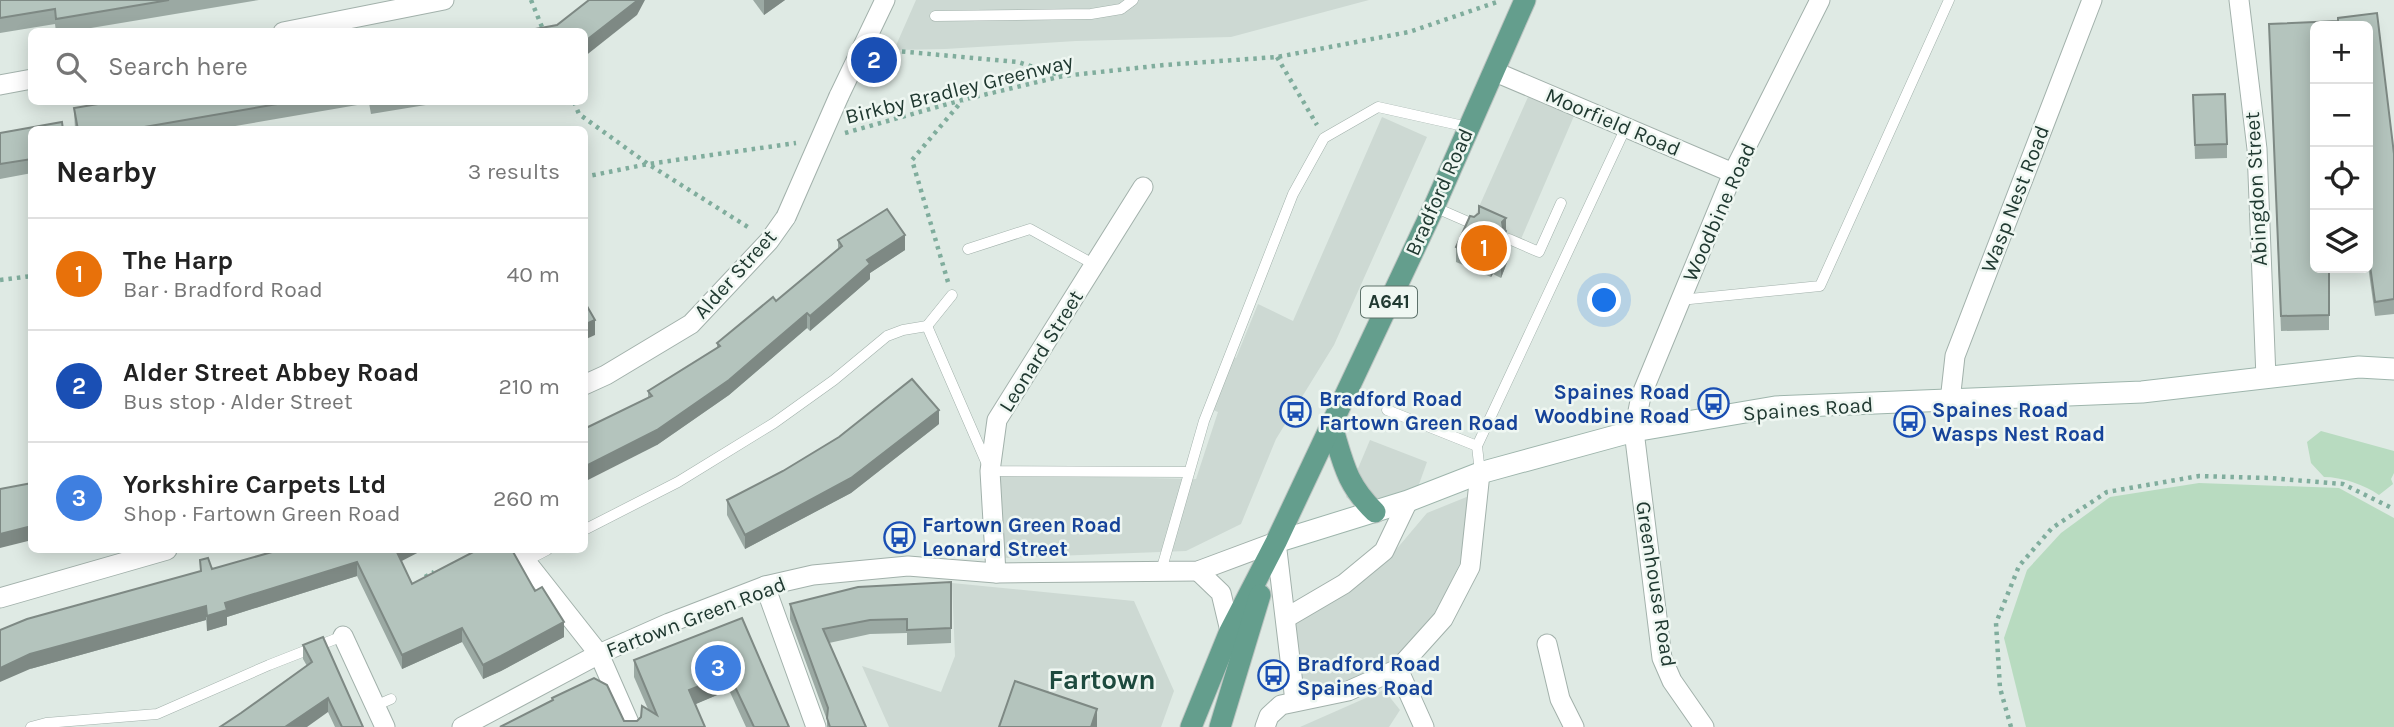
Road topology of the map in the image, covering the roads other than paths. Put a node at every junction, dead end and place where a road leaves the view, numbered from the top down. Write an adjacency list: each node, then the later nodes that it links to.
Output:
1 (444, 0): 10 (street)
2 (885, 0): 29 (street, Alder Street, bridge)
3 (1133, 0): 9 (lane)
4 (1525, 0): 11 (main road, Bradford Road / A641)
5 (1820, 0): 16 (street, Woodbine Road)
6 (1949, 0): 25 (lane)
7 (2092, 0): 30 (street, Wasp Nest Road)
8 (2239, 0): 28 (street, Abingdon Street)
9 (935, 16)
10 (303, 28)
11 (1495, 65): 14 (main road, Bradford Road / A641); 15 (street, Moorfield Road)
12 (28, 80): 13 (street)
13 (0, 85)
14 (1468, 127): 19 (main road, Bradford Road / A641); 36 (lane)
15 (1626, 127): 16 (street, Moorfield Road); 34 (lane)
16 (1733, 173): 25 (street, Woodbine Road)
17 (1143, 187): 23 (street, Leonard Street)
18 (1561, 203): 21 (lane)
19 (1434, 207): 20 (lane); 32 (main road, Bradford Road / A641)
20 (1473, 224)
21 (1509, 239)
22 (968, 249): 23 (lane)
23 (1095, 266): 35 (street, Leonard Street)
24 (952, 295): 26 (lane)
25 (1680, 300): 33 (street, Woodbine Road)
26 (927, 326): 35 (lane); 40 (lane)
27 (2394, 369): 28 (street, Spaines Road)
28 (2266, 378): 30 (street, Spaines Road)
29 (588, 383)
30 (1950, 401): 33 (street, Spaines Road)
31 (1387, 410): 34 (lane)
32 (1331, 424): 39 (main road); 41 (main road, Bradford Road / A641)
33 (1634, 431): 37 (street, Spaines Road); 66 (street, Greenhouse Road)
34 (1477, 446): 37 (lane)
35 (990, 471): 36 (lane); 46 (street, Leonard Street)
36 (1189, 472): 44 (lane)
37 (1480, 473): 38 (street, Spaines Road); 54 (street)
38 (1408, 501): 39 (street, Spaines Road); 49 (street)
39 (1375, 512): 41 (street, Spaines Road)
40 (588, 528)
41 (1276, 542): 45 (street, Fartown Green Road); 49 (street); 50 (main road, A641); 62 (main road, A641)
42 (157, 553): 48 (street)
43 (521, 555): 53 (street)
44 (1161, 571): 45 (street, Fartown Green Road); 46 (street, Fartown Green Road)
45 (1198, 571): 50 (street)
46 (996, 573): 47 (street, Fartown Green Road)
47 (765, 586): 53 (street, Fartown Green Road); 60 (street)
48 (0, 598)
49 (1286, 618): 55 (street)
50 (1230, 631): 61 (main road, A641)
51 (343, 636): 56 (lane); 57 (street)
52 (1547, 643): 65 (street)
53 (599, 654): 58 (street, Fartown Green Road); 59 (street)
54 (1398, 669): 55 (street); 64 (street)
55 (1294, 701): 63 (street)
56 (31, 727)
57 (385, 727)
58 (462, 727)
59 (631, 727)
60 (816, 727)
61 (1191, 727)
62 (1220, 727)
63 (1265, 727)
64 (1424, 727)
65 (1574, 727)
66 (1704, 727)

